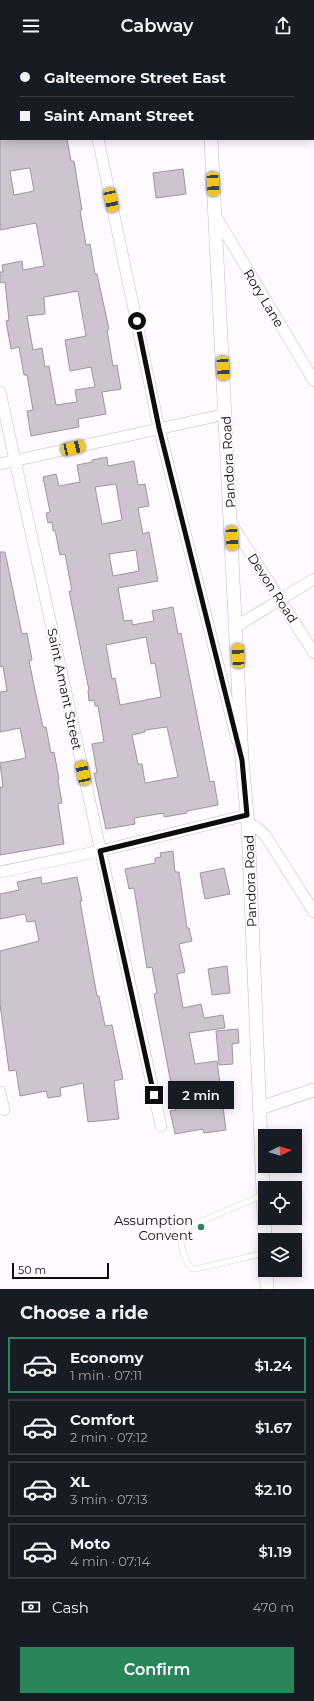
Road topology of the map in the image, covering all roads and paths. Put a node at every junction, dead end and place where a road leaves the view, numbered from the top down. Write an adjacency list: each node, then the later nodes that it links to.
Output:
1 (98, 140): 7 (street)
2 (211, 140): 3 (street, Pandora Road)
3 (214, 214): 4 (street, Rory Lane); 6 (street, Pandora Road)
4 (314, 381)
5 (0, 392): 8 (street, Saint Amant Street)
6 (226, 414): 7 (street); 10 (street, Pandora Road)
7 (159, 428): 8 (street); 15 (street)
8 (15, 461): 9 (street); 17 (street, Saint Amant Street)
9 (0, 464)
10 (231, 523): 12 (street, Devon Road); 13 (street, Pandora Road)
11 (314, 579): 12 (street)
12 (281, 599): 13 (street); 14 (street, Devon Road)
13 (237, 626): 15 (street, Pandora Road)
14 (314, 653)
15 (242, 760): 16 (street, Pandora Road)
16 (248, 820): 17 (street); 19 (street); 22 (street, Pandora Road)
17 (100, 851): 18 (street); 24 (street, Saint Amant Street)
18 (0, 872)
19 (314, 912)
20 (314, 1090): 22 (street)
21 (0, 1092): 23 (street)
22 (260, 1108): 25 (street, Pandora Road)
23 (4, 1110)
24 (161, 1126)
25 (263, 1181)
26 (258, 1198): 27 (lane)
27 (258, 1255)
28 (266, 1277): 29 (street)
29 (267, 1289)

